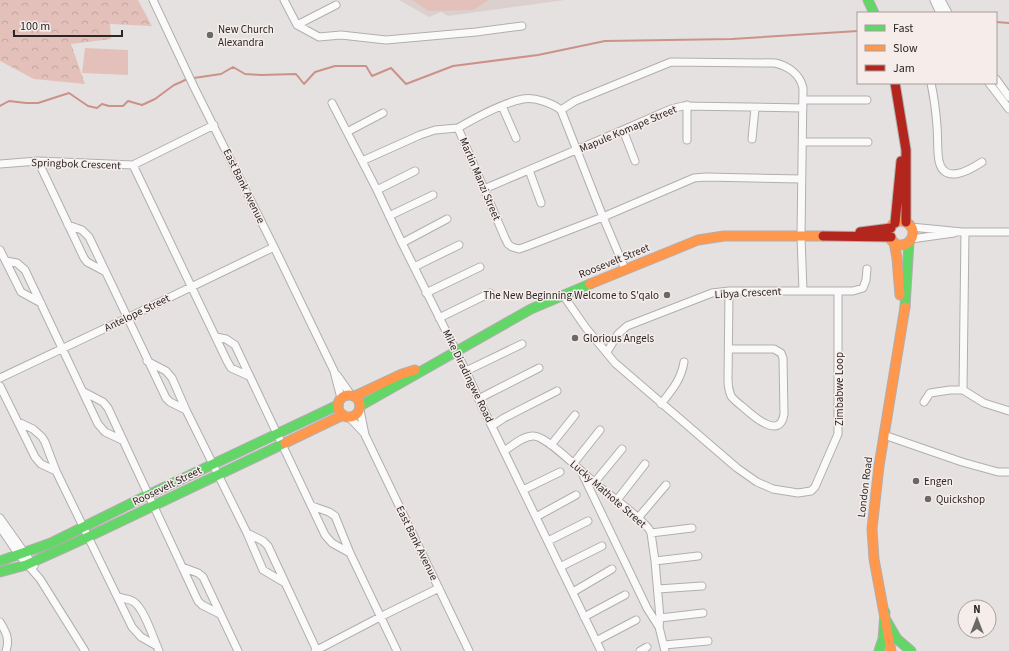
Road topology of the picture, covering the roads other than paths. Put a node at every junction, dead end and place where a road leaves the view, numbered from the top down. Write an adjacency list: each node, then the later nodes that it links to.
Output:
1 (153, 0): 27 (street, East Bank Avenue)
2 (285, 0): 10 (street)
3 (868, 0): 8 (street)
4 (934, 0): 7 (street)
5 (942, 0): 9 (street)
6 (336, 5): 10 (street)
7 (939, 11)
8 (874, 12)
9 (948, 12)
10 (297, 25): 11 (street)
11 (522, 26)
12 (997, 80): 16 (street)
13 (895, 84): 31 (street)
14 (932, 84): 41 (street)
15 (990, 84): 25 (street)
16 (1009, 97)
17 (803, 100): 18 (street); 23 (street); 24 (street)
18 (867, 100)
19 (332, 103): 30 (street, Mike Diradingwe Road)
20 (687, 105): 22 (street, Mapule Komape Street); 29 (street, Mapule Komape Street); 34 (street)
21 (502, 106): 24 (street, Martin Manzi Street); 28 (street, Martin Manzi Street); 32 (street)
22 (755, 108): 23 (street, Mapule Komape Street); 33 (street)
23 (803, 108): 35 (street)
24 (561, 110): 37 (street)
25 (1009, 110)
26 (383, 113): 30 (street)
27 (214, 125): 43 (street, Springbok Crescent); 63 (street, East Bank Avenue)
28 (458, 128): 39 (street); 47 (street, Martin Manzi Street)
29 (623, 130): 37 (street, Mapule Komape Street); 40 (street)
30 (347, 132): 39 (street, Mike Diradingwe Road)
31 (904, 132): 55 (street); 58 (street, London Road)
32 (516, 138)
33 (752, 139)
34 (687, 140)
35 (803, 142): 36 (street); 46 (street)
36 (868, 142)
37 (577, 150): 44 (street, Mapule Komape Street); 52 (street)
38 (38, 161): 42 (street, Springbok Crescent); 43 (street, Springbok Crescent); 54 (street)
39 (362, 161): 48 (street, Mike Diradingwe Road)
40 (635, 161)
41 (982, 162)
42 (0, 164)
43 (133, 165): 71 (street)
44 (529, 170): 47 (street, Mapule Komape Street); 50 (street)
45 (415, 171): 48 (street)
46 (801, 179): 52 (street, Martin Manzi Street); 59 (street)
47 (484, 189): 52 (street, Martin Manzi Street)
48 (377, 190): 51 (street, Mike Diradingwe Road)
49 (433, 195): 51 (street)
50 (541, 203)
51 (389, 216): 61 (street, Mike Diradingwe Road)
52 (603, 217): 68 (street)
53 (447, 219): 61 (street)
54 (68, 225): 70 (street); 70 (street)
55 (909, 225): 56 (street); 58 (street); 60 (street)
56 (963, 232): 57 (street); 60 (street); 97 (street)
57 (1009, 232)
58 (893, 233): 59 (street, Roosevelt Street); 60 (street); 81 (street, London Road)
59 (801, 236): 68 (street, Roosevelt Street); 73 (street)
60 (910, 241): 81 (street, London Road)
61 (402, 243): 66 (street, Mike Diradingwe Road)
62 (459, 245): 66 (street)
63 (274, 247): 71 (street, Antelope Street); 92 (street, East Bank Avenue)
64 (0, 250): 65 (street)
65 (6, 261): 78 (street); 78 (street)
66 (414, 267): 75 (street, Mike Diradingwe Road)
67 (480, 267): 75 (street)
68 (625, 269): 77 (street, Roosevelt Street)
69 (867, 269): 74 (street, Libya Crescent)
70 (104, 271): 79 (street)
71 (192, 286): 79 (street, Antelope Street); 82 (street)
72 (729, 291): 73 (street, Libya Crescent); 85 (street); 87 (street, Libya Crescent)
73 (802, 291): 74 (street, Libya Crescent)
74 (838, 292): 104 (street, Zimbabwe Loop)
75 (426, 293): 80 (street, Mike Diradingwe Road)
76 (490, 293): 80 (street)
77 (563, 295): 86 (street, Roosevelt Street); 87 (street, Zimbabwe Loop)
78 (41, 303): 84 (street)
79 (128, 318): 84 (street, Antelope Street); 88 (street)
80 (439, 318): 86 (street, Mike Diradingwe Road)
81 (902, 325): 114 (street, London Road)
82 (216, 337): 94 (street); 94 (street)
83 (522, 344): 93 (street)
84 (62, 349): 95 (street, Antelope Street); 99 (street)
85 (728, 349): 85 (street)
86 (456, 352): 90 (street, Roosevelt Street); 93 (street, Mike Diradingwe Road)
87 (606, 352): 104 (street, Zimbabwe Loop)
88 (147, 361): 106 (street); 106 (street)
89 (684, 362): 104 (street)
90 (431, 366): 100 (street, Roosevelt Street); 105 (street, Roosevelt Street)
91 (539, 368): 101 (street)
92 (334, 371): 100 (street, East Bank Avenue); 102 (street, East Bank Avenue)
93 (466, 371): 101 (street, Mike Diradingwe Road)
94 (249, 376): 113 (street)
95 (0, 378)
96 (0, 386): 110 (street)
97 (963, 390): 103 (street); 107 (street)
98 (557, 391): 111 (street)
99 (84, 392): 116 (street); 116 (street)
100 (353, 396): 102 (street); 105 (street)
101 (479, 400): 111 (street, Mike Diradingwe Road)
102 (340, 402): 109 (street); 113 (street, Roosevelt Street)
103 (924, 402)
104 (661, 404)
105 (360, 408): 109 (street); 115 (street, East Bank Avenue)
106 (186, 410): 123 (street)
107 (1009, 411)
108 (575, 415): 118 (street)
109 (346, 416): 115 (street, East Bank Avenue); 117 (street, Roosevelt Street)
110 (18, 422): 124 (street); 124 (street)
111 (492, 426): 120 (street, Mike Diradingwe Road)
112 (600, 430): 121 (street)
113 (277, 434): 117 (street); 123 (street, Roosevelt Street)
114 (884, 434): 127 (street); 168 (street, London Road)
115 (365, 435): 161 (street, East Bank Avenue)
116 (122, 440): 132 (street)
117 (282, 444): 128 (street, Roosevelt Street); 136 (street)
118 (551, 445): 120 (street, Lucky Mathote Street); 121 (street, Lucky Mathote Street)
119 (622, 449): 129 (street)
120 (504, 451): 131 (street, Mike Diradingwe Road)
121 (573, 464): 125 (street, Lucky Mathote Street)
122 (645, 464): 134 (street)
123 (212, 465): 128 (street); 132 (street, Roosevelt Street)
124 (56, 471): 142 (street)
125 (581, 471): 129 (street, Lucky Mathote Street); 174 (street)
126 (560, 472): 131 (street)
127 (1009, 472)
128 (218, 475): 135 (street, Roosevelt Street); 144 (street)
129 (594, 483): 134 (street, Lucky Mathote Street)
130 (666, 485): 139 (street)
131 (523, 490): 137 (street, Mike Diradingwe Road)
132 (148, 495): 135 (street); 142 (street, Roosevelt Street)
133 (576, 495): 137 (street)
134 (617, 500): 139 (street, Lucky Mathote Street)
135 (153, 506): 146 (street, Roosevelt Street); 155 (street)
136 (312, 506): 149 (street); 149 (street)
137 (536, 517): 147 (street, Mike Diradingwe Road)
138 (0, 518): 150 (street)
139 (638, 518): 145 (street, Lucky Mathote Street)
140 (588, 521): 147 (street)
141 (0, 527): 150 (street)
142 (84, 527): 146 (street); 150 (street, Roosevelt Street)
143 (692, 528): 145 (street)
144 (247, 533): 159 (street); 159 (street)
145 (651, 534): 153 (street, Lucky Mathote Street)
146 (88, 538): 154 (street, Roosevelt Street); 165 (street)
147 (548, 541): 156 (street, Mike Diradingwe Road)
148 (602, 546): 156 (street)
149 (350, 553): 169 (street)
150 (21, 554): 152 (street, Roosevelt Street); 154 (street)
151 (698, 556): 153 (street)
152 (0, 561)
153 (655, 561): 162 (street, Lucky Mathote Street)
154 (29, 564): 158 (street, Roosevelt Street); 181 (street)
155 (182, 567): 166 (street); 166 (street)
156 (560, 567): 163 (street, Mike Diradingwe Road)
157 (612, 569): 163 (street)
158 (0, 572)
159 (285, 583): 183 (street)
160 (702, 586): 162 (street)
161 (440, 588): 169 (street); 185 (street, East Bank Avenue)
162 (658, 589): 171 (street, Lucky Mathote Street)
163 (573, 592): 170 (street, Mike Diradingwe Road)
164 (625, 595): 170 (street)
165 (119, 597): 177 (street); 177 (street)
166 (220, 614): 182 (street)
167 (703, 614): 171 (street)
168 (886, 616): 188 (street); 189 (street, London Road); 190 (street)
169 (380, 617): 183 (street); 184 (street)
170 (584, 617): 175 (street, Mike Diradingwe Road)
171 (660, 618): 174 (street, Lucky Mathote Street)
172 (636, 620): 175 (street)
173 (0, 622): 180 (street)
174 (659, 627): 179 (street, Lucky Mathote Street)
175 (596, 641): 186 (street, Mike Diradingwe Road)
176 (708, 641): 179 (street)
177 (158, 648)
178 (647, 648): 187 (street)
179 (664, 648)
180 (6, 651)
181 (85, 651)
182 (238, 651)
183 (316, 651)
184 (397, 651)
185 (469, 651)
186 (601, 651)
187 (640, 651)
188 (879, 651)
189 (891, 651)
190 (911, 651)

